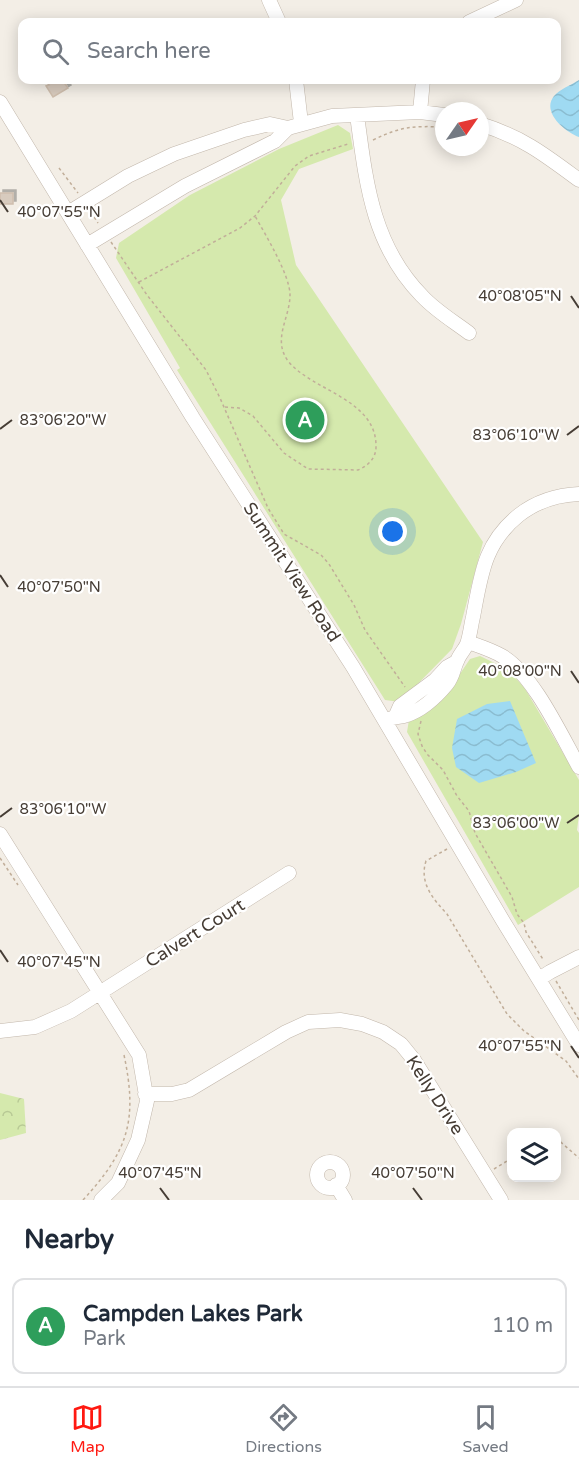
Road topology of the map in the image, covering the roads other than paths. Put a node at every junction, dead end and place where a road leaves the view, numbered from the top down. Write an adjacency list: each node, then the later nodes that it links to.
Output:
1 (269, 0): 3 (street)
2 (516, 0): 4 (street)
3 (277, 18)
4 (478, 18)
5 (296, 84): 11 (street)
6 (423, 84): 8 (street)
7 (0, 102): 14 (street, Summit View Road)
8 (420, 112): 9 (street); 10 (street)
9 (435, 114)
10 (357, 115): 11 (street); 16 (street)
11 (294, 125): 14 (street); 15 (street)
12 (489, 126): 13 (street)
13 (579, 180)
14 (68, 213): 15 (street, Summit View Road)
15 (87, 245): 19 (street, Summit View Road)
16 (469, 333)
17 (579, 494): 18 (street)
18 (468, 642): 19 (street); 20 (street)
19 (391, 718): 24 (street, Summit View Road)
20 (579, 767)
21 (0, 834): 25 (street)
22 (289, 873): 25 (street, Calvert Court)
23 (579, 957): 24 (street)
24 (545, 975): 27 (street, Summit View Road)
25 (101, 992): 26 (street, Calvert Court); 28 (street)
26 (0, 1030)
27 (579, 1045)
28 (145, 1094): 30 (street); 32 (street, Kelly Drive)
29 (336, 1185): 31 (street)
30 (101, 1200)
31 (345, 1200)
32 (501, 1200)

